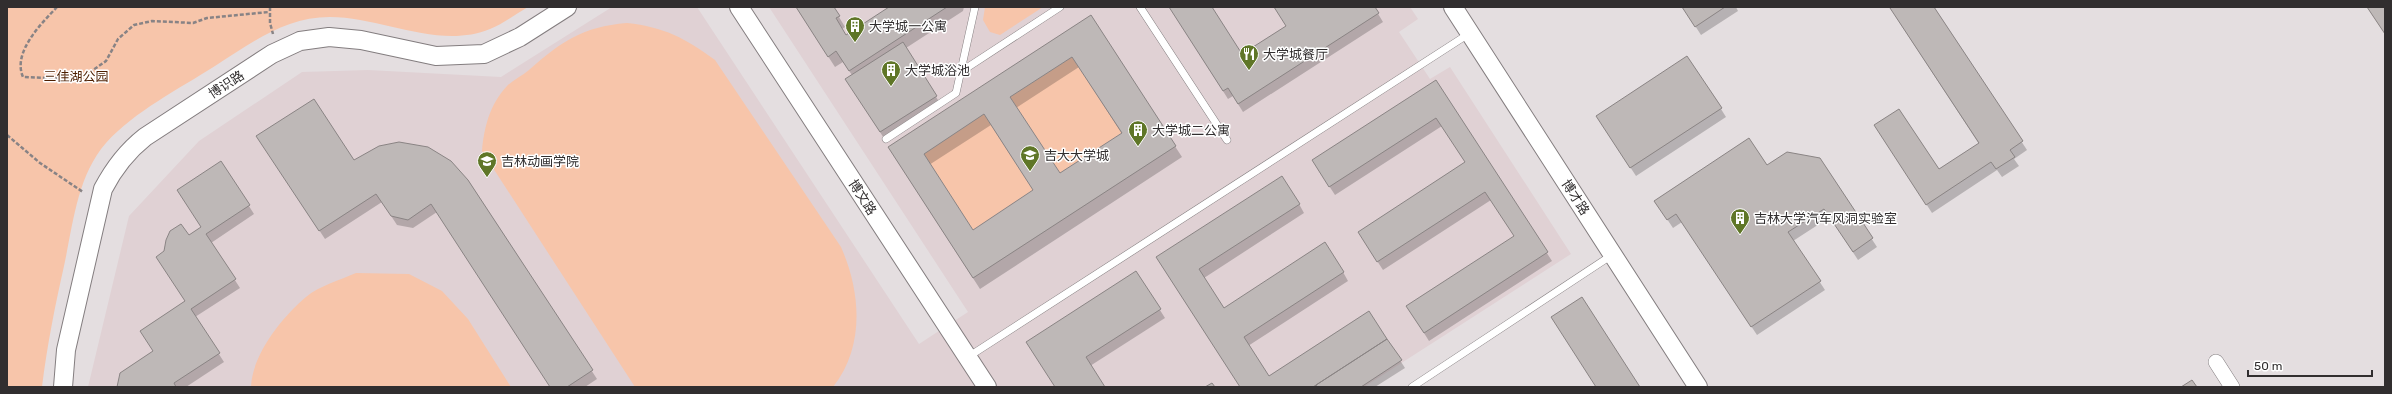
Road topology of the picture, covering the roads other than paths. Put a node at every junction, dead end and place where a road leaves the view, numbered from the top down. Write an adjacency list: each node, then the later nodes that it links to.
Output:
1 (567, 7): 14 (street, 博识路)
2 (739, 7): 12 (street, 博文路)
3 (975, 7): 8 (lane)
4 (1060, 7): 8 (lane)
5 (1140, 7): 10 (lane)
6 (1452, 7): 7 (street, 博才路)
7 (1470, 33): 11 (street, 博才路); 12 (lane)
8 (962, 70): 9 (lane)
9 (886, 139)
10 (1227, 140)
11 (1613, 254): 16 (lane); 17 (street, 博才路)
12 (968, 357): 15 (street, 博文路)
13 (2216, 362): 18 (street)
14 (63, 387)
15 (987, 387)
16 (1412, 387)
17 (1698, 387)
18 (2232, 387)

